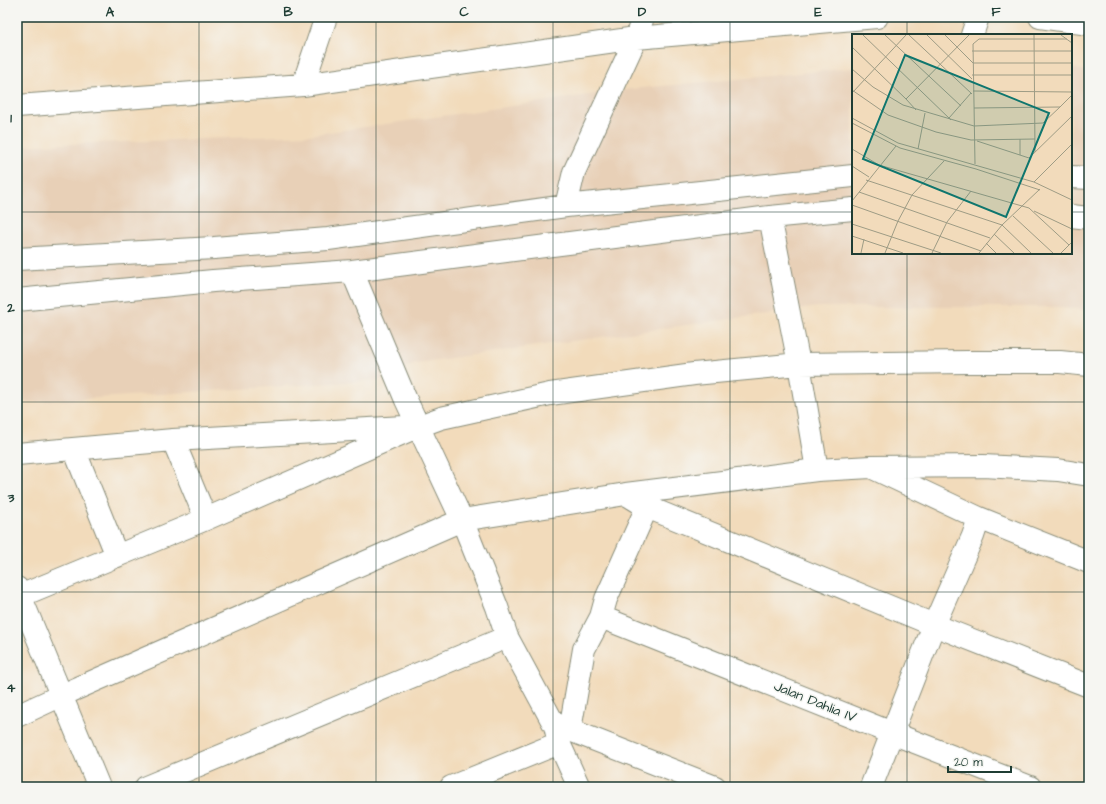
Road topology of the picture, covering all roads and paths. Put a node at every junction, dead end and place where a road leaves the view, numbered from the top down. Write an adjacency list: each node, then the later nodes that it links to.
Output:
1 (326, 17): 9 (street)
2 (643, 17): 8 (street)
3 (877, 17): 8 (street)
4 (978, 17): 7 (street)
5 (1040, 17): 6 (street)
6 (1089, 24)
7 (972, 34)
8 (636, 38): 9 (street); 14 (street)
9 (303, 85): 10 (street)
10 (17, 106)
11 (852, 176): 14 (street)
12 (1072, 176): 13 (street)
13 (1089, 178)
14 (566, 206): 19 (street)
15 (852, 209): 17 (street)
16 (1072, 216): 18 (street)
17 (770, 217): 21 (street); 23 (street)
18 (1089, 218)
19 (328, 239): 20 (street); 21 (street)
20 (17, 259)
21 (345, 271): 22 (street); 25 (street)
22 (17, 300)
23 (799, 364): 24 (street); 25 (street); 30 (street)
24 (1089, 365)
25 (419, 426): 26 (street); 35 (street); 36 (street)
26 (173, 440): 27 (street); 35 (street)
27 (74, 449): 28 (street); 37 (street)
28 (17, 454)
29 (871, 467): 30 (street); 31 (street); 34 (street)
30 (817, 470): 32 (street)
31 (1089, 475)
32 (626, 494): 33 (street); 36 (street)
33 (648, 507): 40 (street); 41 (street)
34 (979, 518): 38 (street); 41 (street)
35 (206, 519): 37 (street)
36 (462, 520): 42 (street); 44 (street)
37 (117, 556): 39 (street)
38 (1089, 562)
39 (19, 592): 44 (street)
40 (601, 617): 46 (street); 47 (street, Jalan Dahlia IV)
41 (934, 625): 43 (street); 47 (street)
42 (508, 637): 46 (street); 49 (street)
43 (1089, 686)
44 (62, 695): 45 (street); 48 (street)
45 (17, 716)
46 (561, 733): 50 (street); 51 (street); 52 (street)
47 (892, 733): 53 (street); 54 (street, Jalan Dahlia IV)
48 (99, 787)
49 (146, 787)
50 (451, 787)
51 (579, 787)
52 (715, 787)
53 (871, 787)
54 (1030, 787)

